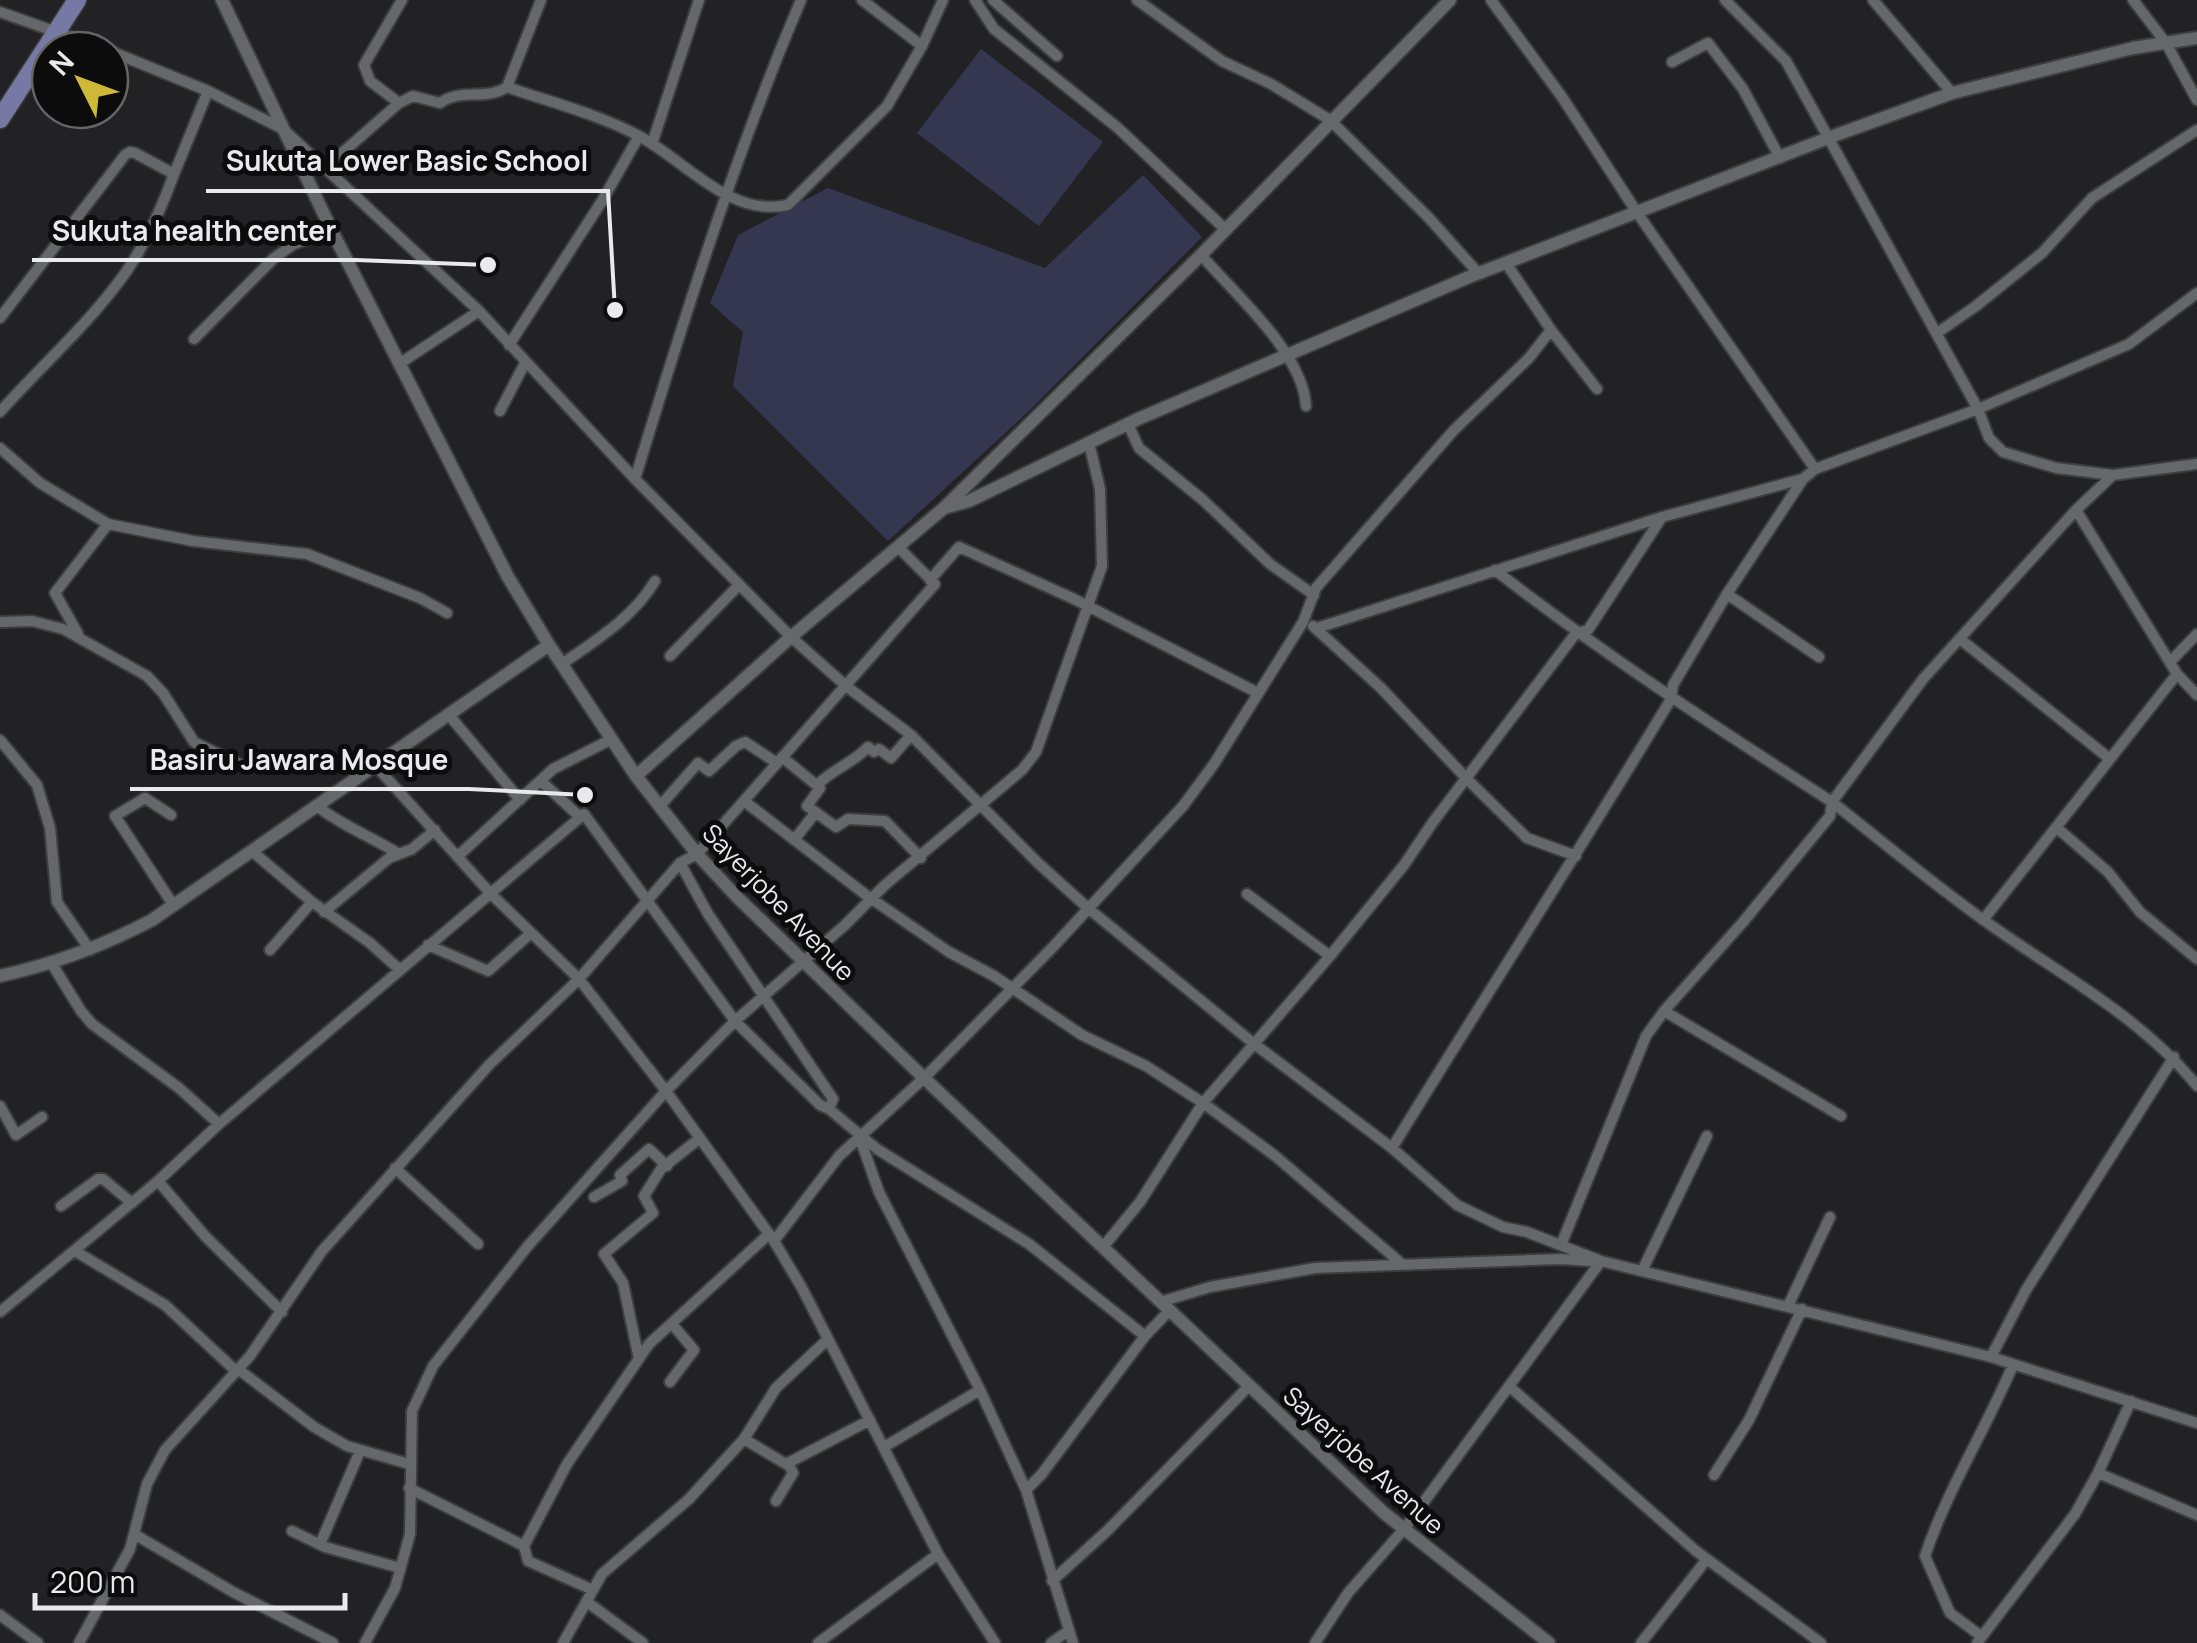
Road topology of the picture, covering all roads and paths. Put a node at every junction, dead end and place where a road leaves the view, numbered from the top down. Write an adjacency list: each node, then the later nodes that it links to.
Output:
1 (77, 0): 18 (main road)
2 (222, 0): 33 (street, Sayerjobe Avenue)
3 (402, 0): 30 (street)
4 (541, 0): 26 (street)
5 (699, 0): 37 (street)
6 (801, 0): 41 (street)
7 (862, 0): 21 (street)
8 (943, 0): 21 (street)
9 (976, 0): 43 (street)
10 (993, 0): 22 (street)
11 (1136, 0): 32 (street)
12 (1450, 0): 32 (street)
13 (1491, 0): 42 (street)
14 (1725, 0): 36 (street)
15 (1873, 0): 28 (street)
16 (2132, 0): 20 (street)
17 (0, 12): 18 (street)
18 (58, 30)
19 (2197, 38): 20 (street)
20 (2166, 44): 28 (street); 29 (street)
21 (922, 46): 41 (street)
22 (1056, 56)
23 (130, 58): 27 (street)
24 (1672, 62): 38 (street)
25 (30, 73): 31 (main road)
26 (507, 87): 30 (street); 35 (street)
27 (208, 90): 33 (street); 40 (street)
28 (1952, 94): 36 (street)
29 (2197, 100)
30 (398, 104): 39 (street)
31 (0, 119)
32 (1330, 120): 43 (street); 47 (street)
33 (283, 129): 39 (street); 44 (street, Sayerjobe Avenue)
34 (2197, 130): 52 (street)
35 (639, 136): 37 (street); 54 (street)
36 (1827, 139): 38 (street); 52 (street)
37 (652, 144): 41 (street)
38 (1780, 158): 42 (street)
39 (326, 167): 49 (street)
40 (174, 174): 50 (street); 62 (street)
41 (728, 196): 69 (street)
42 (1638, 214): 46 (street); 67 (street)
43 (1225, 229): 45 (street)
44 (332, 231): 53 (street); 57 (street, Sayerjobe Avenue)
45 (1200, 255): 55 (street); 71 (street)
46 (1506, 264): 47 (street); 51 (street)
47 (1479, 274): 55 (street)
48 (2197, 293): 60 (street)
49 (479, 311): 54 (street); 57 (street)
50 (0, 318)
51 (1551, 330): 58 (street); 81 (street)
52 (1937, 333): 60 (street)
53 (194, 339)
54 (509, 344): 56 (street)
55 (1288, 357): 59 (street); 63 (street)
56 (525, 363): 61 (street); 69 (street)
57 (399, 364): 92 (street, Sayerjobe Avenue)
58 (1597, 389)
59 (1306, 406)
60 (1978, 408): 67 (street); 68 (street)
61 (500, 411)
62 (0, 412)
63 (1128, 424): 64 (street); 81 (street)
64 (1088, 443): 71 (street); 82 (street)
65 (0, 448): 74 (street)
66 (2197, 464): 68 (street)
67 (1815, 469): 70 (street)
68 (2113, 476): 72 (street)
69 (635, 479): 79 (street)
70 (1802, 479): 73 (street); 80 (street)
71 (944, 508): 75 (street)
72 (2076, 510): 91 (street); 95 (street)
73 (1662, 517): 76 (street); 87 (street)
74 (108, 524): 83 (street); 90 (street)
75 (898, 548): 77 (street); 89 (street)
76 (1495, 570): 86 (street); 87 (street)
77 (930, 580): 82 (street); 98 (street)
78 (655, 581): 96 (street)
79 (739, 584): 89 (street); 93 (street)
80 (1726, 594): 94 (street); 101 (street)
81 (1314, 595): 85 (street)
82 (1090, 608): 99 (street); 119 (street)
83 (448, 613)
84 (0, 622): 90 (street)
85 (1302, 622): 86 (street); 99 (street)
86 (1317, 628): 111 (street)
87 (1576, 633): 101 (street); 111 (street)
88 (2197, 634): 95 (street)
89 (791, 637): 98 (street); 110 (street)
90 (80, 638): 108 (street)
91 (1960, 639): 106 (street); 116 (street)
92 (548, 645): 96 (street, Sayerjobe Avenue); 102 (street)
93 (670, 656)
94 (1819, 656)
95 (2170, 662): 97 (street)
96 (562, 664): 104 (street, Sayerjobe Avenue)
97 (2177, 674): 100 (street); 106 (street)
98 (846, 686): 103 (street); 107 (street)
99 (1258, 693): 139 (street)
100 (2197, 696)
101 (1671, 699): 116 (street); 130 (street)
102 (449, 714): 109 (street); 114 (street)
103 (911, 734): 113 (street); 119 (street)
104 (612, 739): 110 (street, Sayerjobe Avenue); 112 (street)
105 (0, 740): 144 (street)
106 (2110, 758): 123 (street)
107 (780, 760): 113 (street); 115 (street); 118 (street)
108 (239, 764)
109 (376, 764): 117 (street); 124 (street)
110 (636, 776): 118 (street, Sayerjobe Avenue)
111 (1467, 779): 130 (street); 146 (street)
112 (542, 782): 114 (street); 122 (street)
113 (817, 785): 120 (street)
114 (520, 800): 129 (street)
115 (744, 801): 125 (street); 128 (street)
116 (1832, 802): 141 (street); 155 (street)
117 (317, 806): 126 (street); 127 (street)
118 (660, 806): 128 (street, Sayerjobe Avenue)
119 (980, 806): 131 (street); 139 (street)
120 (816, 812): 125 (street); 131 (street)
121 (171, 815): 138 (street)
122 (580, 818): 133 (street); 137 (street)
123 (2056, 828): 141 (street); 147 (street)
124 (435, 830): 127 (street); 129 (street)
125 (794, 840): 135 (street)
126 (254, 852): 136 (street); 138 (street)
127 (399, 854): 140 (street)
128 (697, 854): 132 (street); 148 (street, Sayerjobe Avenue)
129 (458, 856): 133 (street)
130 (1576, 856): 171 (street)
131 (921, 858): 135 (street)
132 (680, 863): 137 (street); 154 (street)
133 (491, 894): 142 (street); 143 (street)
134 (1248, 894): 146 (street)
135 (871, 899): 148 (street); 153 (street)
136 (312, 902): 140 (street); 145 (street)
137 (645, 902): 152 (street); 156 (street)
138 (174, 906): 144 (street)
139 (1088, 908): 153 (street); 157 (street)
140 (324, 912): 150 (street)
141 (1983, 920): 158 (street)
142 (531, 933): 143 (street); 152 (street)
143 (428, 946): 150 (street)
144 (90, 950): 149 (street)
145 (270, 950)
146 (1330, 956): 157 (street)
147 (2197, 959)
148 (804, 962): 154 (street); 159 (street, Sayerjobe Avenue)
149 (52, 964): 151 (street); 167 (street)
150 (400, 970): 167 (street)
151 (0, 976)
152 (579, 980): 161 (street); 173 (street)
153 (1012, 988): 159 (street); 162 (street)
154 (763, 995): 156 (street); 164 (street)
155 (1664, 1011): 165 (street); 181 (street)
156 (735, 1021): 161 (street); 164 (street)
157 (1253, 1043): 162 (street); 171 (street)
158 (2174, 1057): 160 (street); 195 (street)
159 (924, 1078): 168 (street); 182 (street, Sayerjobe Avenue)
160 (2197, 1086)
161 (666, 1091): 170 (street); 210 (street)
162 (1203, 1102): 182 (street); 185 (street)
163 (0, 1106): 166 (street)
164 (830, 1108): 168 (street)
165 (1840, 1116)
166 (42, 1117)
167 (219, 1124): 174 (street)
168 (858, 1136): 179 (street); 193 (street); 202 (street)
169 (1706, 1136): 186 (street)
170 (700, 1138): 172 (street); 179 (street)
171 (1392, 1148): 181 (street)
172 (667, 1166): 175 (street); 196 (street)
173 (395, 1168): 180 (street); 191 (street)
174 (158, 1181): 176 (street); 191 (street)
175 (594, 1198)
176 (132, 1202): 177 (street); 183 (street)
177 (61, 1206)
178 (1830, 1217): 188 (street)
179 (771, 1237): 192 (street); 194 (street)
180 (478, 1244)
181 (1561, 1245): 184 (street)
182 (1104, 1247): 187 (street, Sayerjobe Avenue)
183 (75, 1251): 190 (street); 198 (street)
184 (1601, 1261): 185 (street); 186 (street); 201 (street)
185 (1402, 1264): 187 (street)
186 (1642, 1270): 188 (street)
187 (1165, 1306): 193 (street); 200 (street, Sayerjobe Avenue)
188 (1788, 1306): 189 (street)
189 (1802, 1309): 195 (street); 212 (street)
190 (0, 1312)
191 (282, 1312): 198 (street)
192 (672, 1324): 196 (street); 199 (street)
193 (1145, 1336): 214 (street)
194 (828, 1339): 204 (street); 206 (street)
195 (1991, 1357): 197 (street)
196 (639, 1360): 221 (street)
197 (2013, 1365): 203 (street); 230 (street)
198 (237, 1370): 208 (street); 219 (street)
199 (670, 1382)
200 (1249, 1386): 217 (street, Sayerjobe Avenue); 225 (street)
201 (1510, 1387): 217 (street); 223 (street)
202 (980, 1390): 207 (street); 214 (street)
203 (2132, 1400): 205 (street); 211 (street)
204 (870, 1420): 207 (street); 209 (street)
205 (2197, 1423)
206 (744, 1439): 209 (street); 226 (street)
207 (884, 1447): 222 (street)
208 (360, 1450): 210 (street); 220 (street)
209 (788, 1463): 215 (street)
210 (410, 1464): 213 (street)
211 (2098, 1473): 216 (street); 230 (street)
212 (1714, 1476)
213 (410, 1488): 221 (street); 224 (street)
214 (1026, 1490): 225 (street)
215 (776, 1501)
216 (2197, 1516)
217 (1404, 1529): 240 (street); 241 (street, Sayerjobe Avenue)
218 (292, 1531): 220 (street)
219 (134, 1534): 232 (street); 233 (street)
220 (321, 1542): 224 (street)
221 (524, 1546): 226 (street)
222 (938, 1554): 237 (street); 238 (street)
223 (1706, 1559): 242 (street); 243 (street)
224 (400, 1568): 234 (street)
225 (1052, 1581): 229 (street)
226 (593, 1590): 227 (street)
227 (586, 1602): 235 (street); 236 (street)
228 (0, 1615): 231 (street)
229 (1070, 1637): 239 (street)
230 (1979, 1640)
231 (38, 1643)
232 (79, 1643)
233 (333, 1643)
234 (365, 1643)
235 (563, 1643)
236 (644, 1643)
237 (818, 1643)
238 (995, 1643)
239 (1050, 1643)
240 (1314, 1643)
241 (1549, 1643)
242 (1641, 1643)
243 (1821, 1643)

